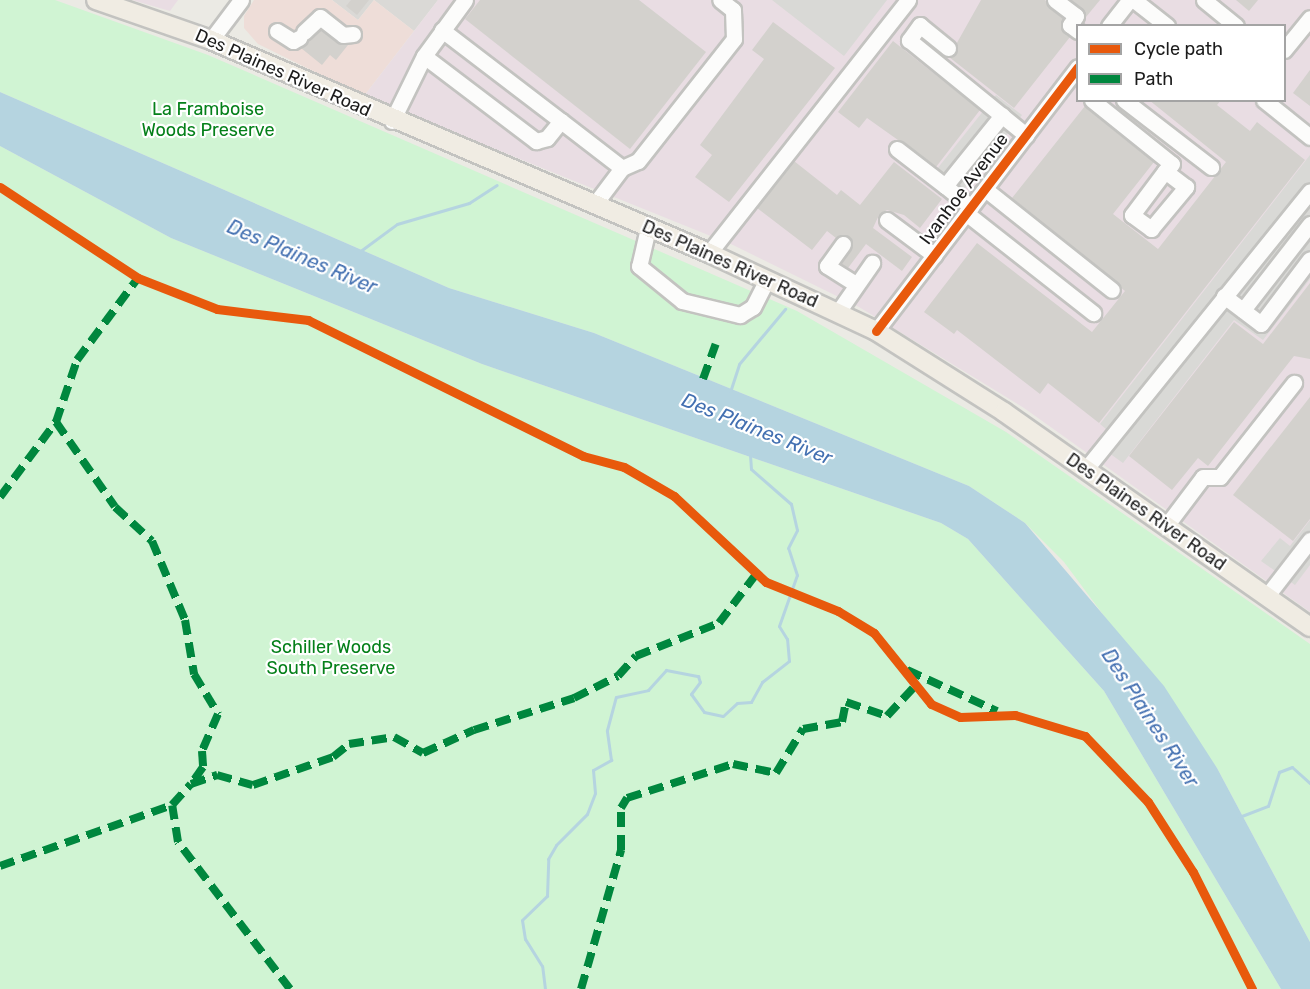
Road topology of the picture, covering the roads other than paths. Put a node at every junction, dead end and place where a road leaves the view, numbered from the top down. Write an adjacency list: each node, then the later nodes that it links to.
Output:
1 (96, 0): 17 (main road, Des Plaines River Road)
2 (241, 0): 17 (street)
3 (465, 0): 13 (street)
4 (720, 0): 32 (street)
5 (909, 0): 43 (street)
6 (1055, 0): 14 (street)
7 (1203, 0): 12 (street)
8 (1127, 1): 10 (street); 11 (street)
9 (1310, 18): 19 (street)
10 (1110, 24)
11 (1164, 24)
12 (1233, 24)
13 (442, 30): 20 (street); 27 (street)
14 (1076, 30)
15 (277, 31): 16 (street)
16 (352, 34)
17 (211, 40): 26 (main road, Des Plaines River Road)
18 (948, 48): 25 (street)
19 (1286, 48)
20 (424, 56): 26 (street); 27 (street)
21 (1072, 85): 28 (street, Ivanhoe Avenue)
22 (1094, 102): 33 (street)
23 (1128, 102): 31 (street)
24 (1267, 102): 29 (street)
25 (1002, 115): 28 (street); 34 (street)
26 (392, 121): 37 (main road, Des Plaines River Road)
27 (561, 121): 32 (street)
28 (1026, 135): 35 (street, Ivanhoe Avenue)
29 (1310, 136)
30 (897, 149): 34 (street)
31 (1211, 167)
32 (622, 168): 37 (street)
33 (1166, 171)
34 (945, 186): 38 (street)
35 (985, 189): 38 (street, Ivanhoe Avenue); 49 (street)
36 (1310, 192): 50 (street)
37 (594, 205): 41 (main road, Des Plaines River Road)
38 (969, 210): 44 (street, Ivanhoe Avenue); 53 (street)
39 (887, 220): 44 (street)
40 (1310, 224): 51 (street)
41 (648, 228): 43 (main road, Des Plaines River Road); 47 (street)
42 (843, 244): 48 (street)
43 (709, 254): 47 (main road, Des Plaines River Road)
44 (934, 255): 54 (street, Ivanhoe Avenue)
45 (1310, 259): 51 (street)
46 (872, 263): 48 (street)
47 (767, 279): 52 (main road, Des Plaines River Road)
48 (856, 284): 52 (street)
49 (1112, 290)
50 (1224, 296): 51 (street); 56 (street)
51 (1243, 310)
52 (838, 312): 54 (main road, Des Plaines River Road)
53 (1093, 313)
54 (876, 331): 56 (main road, Des Plaines River Road)
55 (1294, 383): 57 (street)
56 (1085, 470): 57 (main road, Des Plaines River Road)
57 (1166, 526): 59 (main road, Des Plaines River Road)
58 (1310, 540): 59 (street)
59 (1266, 597): 60 (main road, Des Plaines River Road)
60 (1310, 627)

